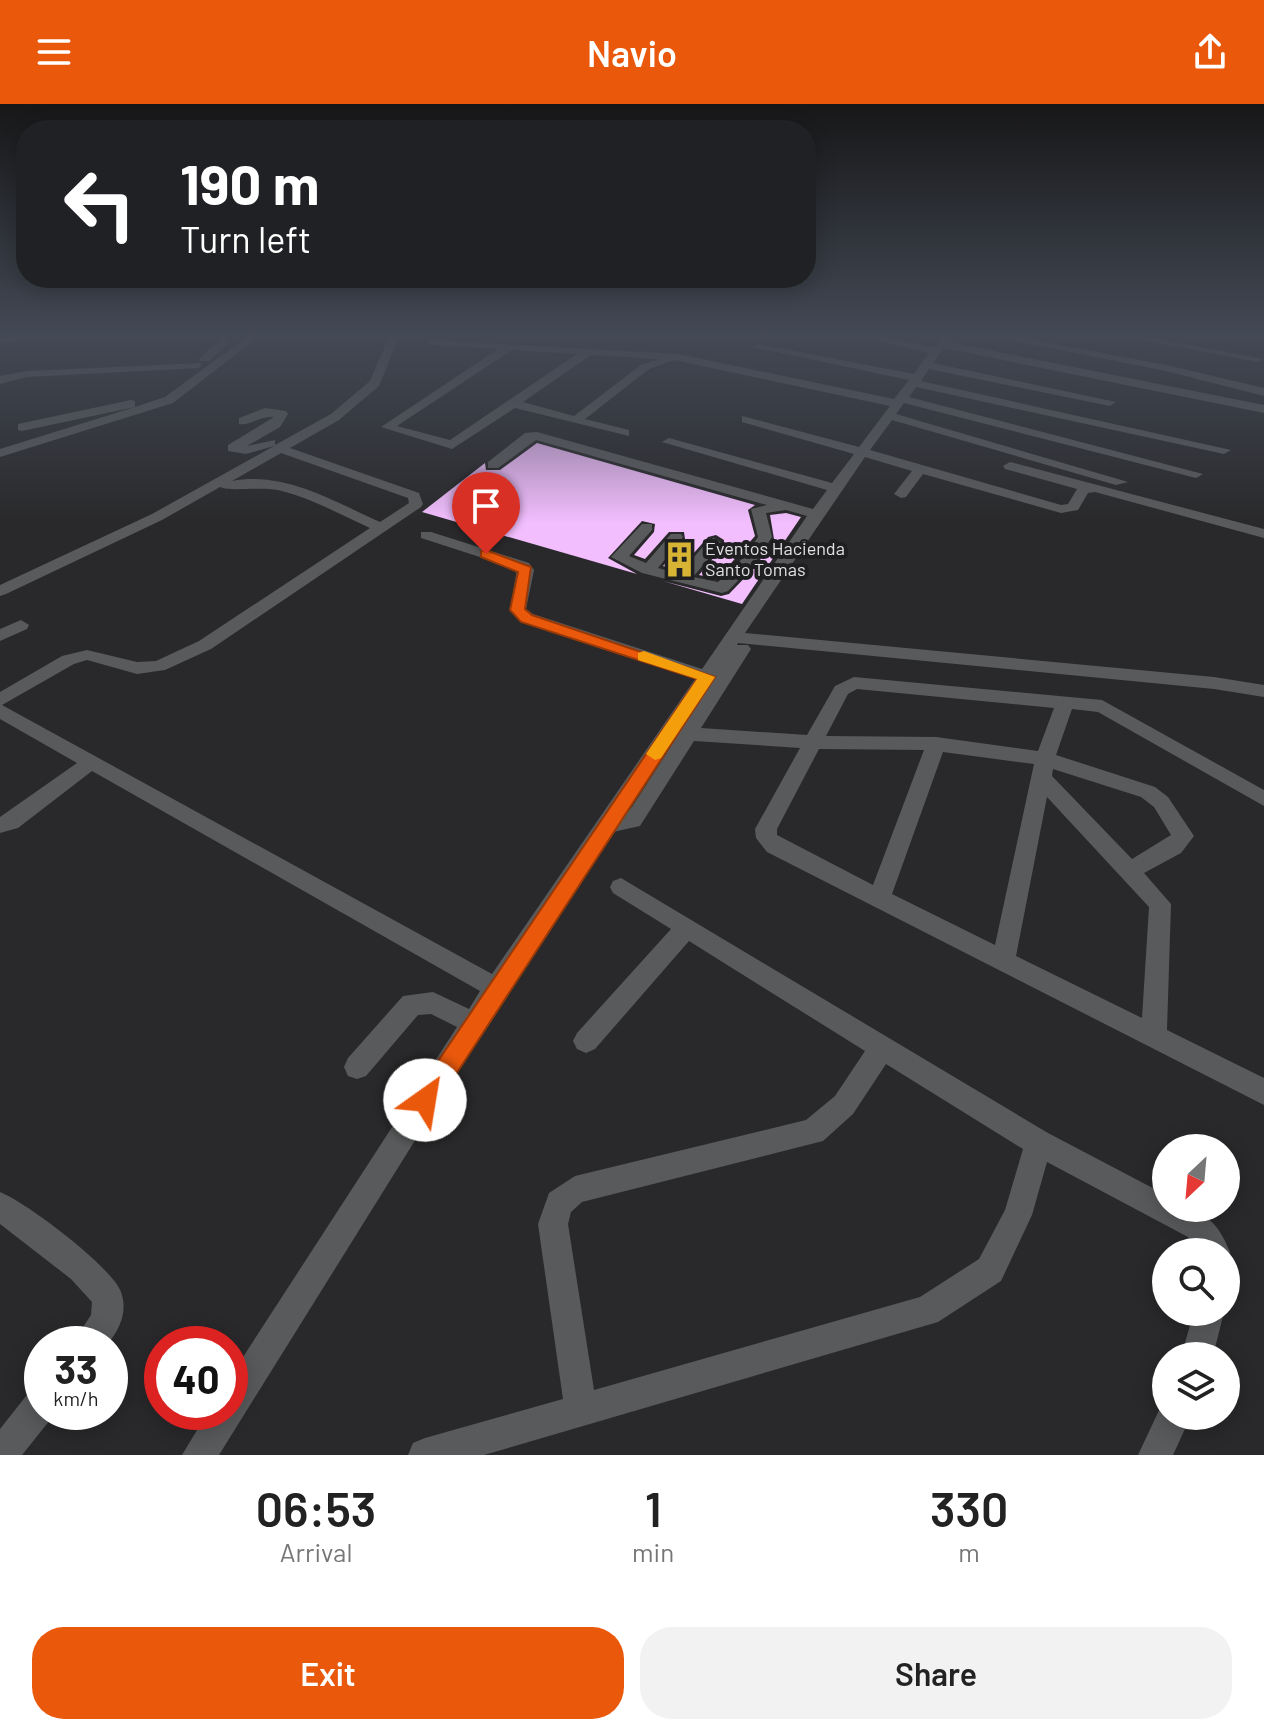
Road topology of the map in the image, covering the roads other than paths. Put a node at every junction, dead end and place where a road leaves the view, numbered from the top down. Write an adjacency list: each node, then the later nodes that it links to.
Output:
1 (155, 397): 20 (street)
2 (173, 397): 27 (street)
3 (361, 397): 22 (street)
4 (433, 397): 14 (street)
5 (521, 397): 14 (street)
6 (606, 397): 18 (street)
7 (904, 397): 25 (street)
8 (997, 397): 38 (street)
9 (1007, 397): 32 (street)
10 (1040, 397): 26 (street)
11 (1086, 397): 13 (street)
12 (1173, 397): 15 (street)
13 (1110, 402)
14 (512, 403): 18 (street)
15 (1264, 409)
16 (176, 411): 28 (street)
17 (746, 419): 25 (street)
18 (576, 420): 21 (street)
19 (243, 421): 22 (street)
20 (22, 427)
21 (624, 433)
22 (297, 438): 24 (street)
23 (669, 442): 33 (street)
24 (279, 448): 35 (street); 39 (street)
25 (864, 450): 31 (street); 33 (street)
26 (1224, 450)
27 (0, 453)
28 (0, 460)
29 (493, 465): 37 (street)
30 (1010, 466): 34 (street)
31 (921, 468): 34 (street); 36 (street)
32 (1196, 474)
33 (836, 488): 37 (street)
34 (1089, 488): 41 (street)
35 (201, 492): 39 (street); 47 (street)
36 (901, 494)
37 (815, 516): 46 (street); 50 (street)
38 (1264, 522)
39 (380, 527): 53 (street)
40 (647, 527): 45 (street)
41 (1264, 534)
42 (426, 535): 51 (street)
43 (676, 537): 45 (street)
44 (714, 543): 46 (street)
45 (648, 570): 46 (street)
46 (682, 580)
47 (0, 591)
48 (21, 625): 49 (street)
49 (0, 636)
50 (741, 638): 51 (street); 52 (street); 56 (street)
51 (707, 677): 56 (street)
52 (1264, 691)
53 (0, 700)
54 (1065, 702): 57 (street); 60 (street); 61 (street)
55 (0, 711): 59 (street)
56 (678, 733): 57 (street); 68 (street)
57 (813, 742): 58 (street); 65 (street)
58 (936, 744): 60 (street); 65 (street)
59 (91, 762): 62 (street); 68 (street)
60 (1043, 768): 63 (street); 63 (street); 67 (street)
61 (1264, 799)
62 (0, 825)
63 (1129, 871): 70 (street)
64 (621, 887): 66 (street)
65 (879, 900): 67 (street)
66 (687, 927): 71 (street); 72 (street)
67 (1003, 962): 70 (street)
68 (496, 988): 69 (street)
69 (474, 1023): 73 (street); 79 (street)
70 (1154, 1037): 74 (street)
71 (586, 1041)
72 (882, 1047): 75 (street); 80 (street)
73 (357, 1067)
74 (1264, 1092)
75 (1038, 1143): 77 (street); 80 (street)
76 (0, 1206): 78 (street)
77 (1205, 1238)
78 (102, 1326)
79 (248, 1379)
80 (581, 1410): 86 (street)
81 (24, 1426): 84 (street)
82 (215, 1430): 85 (street)
83 (1167, 1430): 87 (street)
84 (1, 1455)
85 (199, 1455)
86 (425, 1455)
87 (1155, 1455)

